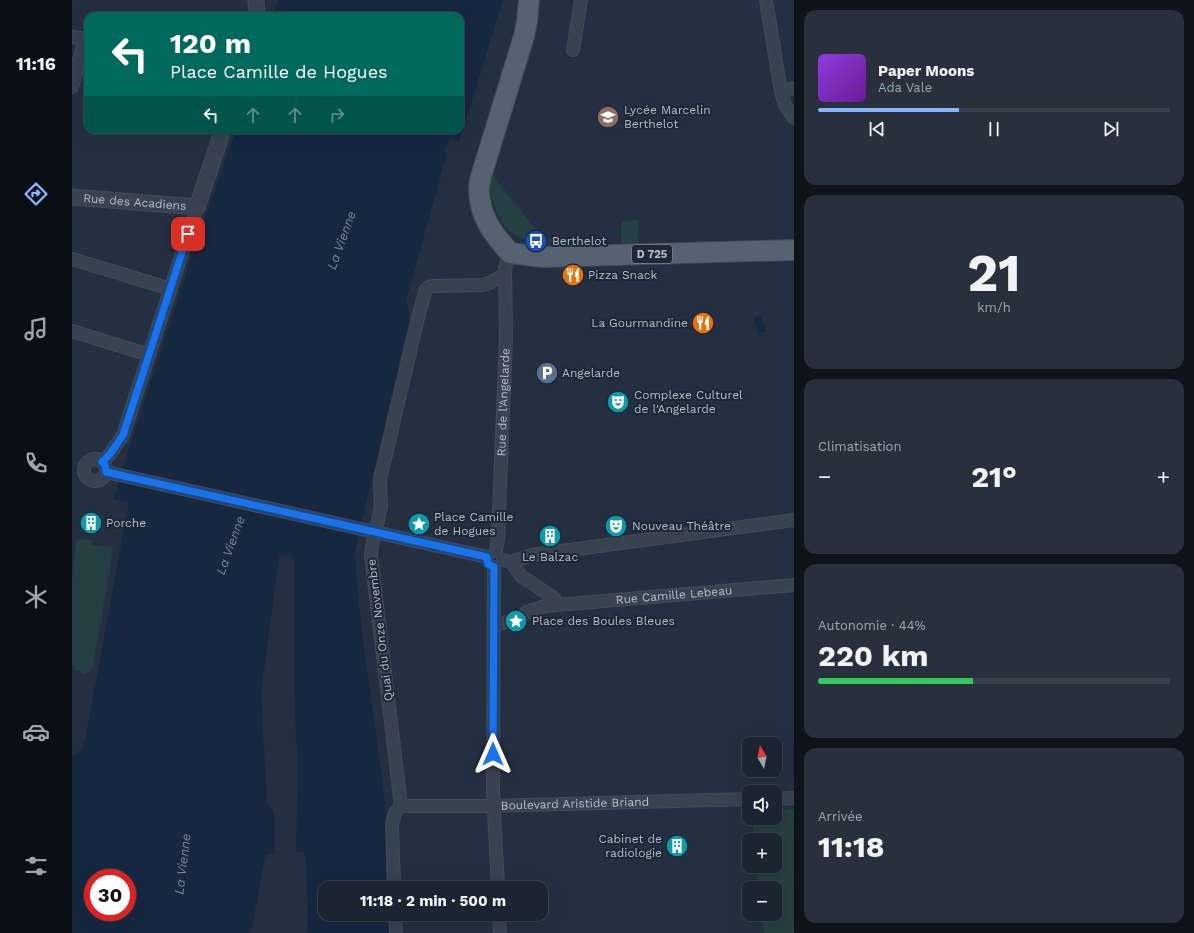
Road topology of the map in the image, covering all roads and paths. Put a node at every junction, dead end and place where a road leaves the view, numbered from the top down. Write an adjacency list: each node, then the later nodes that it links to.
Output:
1 (256, 0): 5 (street)
2 (529, 0): 18 (main road)
3 (581, 0): 9 (street)
4 (766, 0): 12 (street)
5 (257, 12)
6 (72, 36): 7 (street)
7 (84, 38)
8 (84, 49): 10 (street)
9 (573, 50)
10 (72, 87)
11 (794, 88): 12 (street)
12 (781, 92): 13 (street)
13 (794, 118)
14 (222, 134): 16 (street)
15 (72, 198): 16 (street, Rue des Acadiens)
16 (197, 207): 21 (street)
17 (794, 250): 18 (main road, D 725)
18 (510, 254): 20 (street, Rue de l'Angelarde)
19 (72, 259): 21 (street)
20 (505, 274): 28 (street, Quai du Onze Novembre); 29 (street, Rue de l'Angelarde)
21 (171, 289): 23 (street)
22 (72, 331): 23 (street)
23 (148, 355): 26 (street)
24 (72, 465): 25 (street)
25 (84, 468): 26 (street); 26 (street)
26 (109, 470): 28 (street)
27 (794, 520): 29 (street)
28 (375, 532): 29 (street); 36 (street, Quai du Onze Novembre)
29 (498, 560): 31 (street); 32 (street, Rue de l'Angelarde)
30 (794, 585): 31 (street, Rue Camille Lebeau)
31 (549, 605): 32 (street)
32 (494, 624): 37 (street, Rue de l'Angelarde)
33 (794, 798): 35 (street)
34 (742, 799): 37 (street, Boulevard Aristide Briand)
35 (782, 799)
36 (401, 806): 37 (street, Boulevard Aristide Briand); 38 (street)
37 (494, 806): 39 (street, Rue de l'Angelarde)
38 (394, 881)
39 (498, 881)
40 (395, 921): 42 (street)
41 (499, 921): 43 (street)
42 (396, 933)
43 (500, 933)

